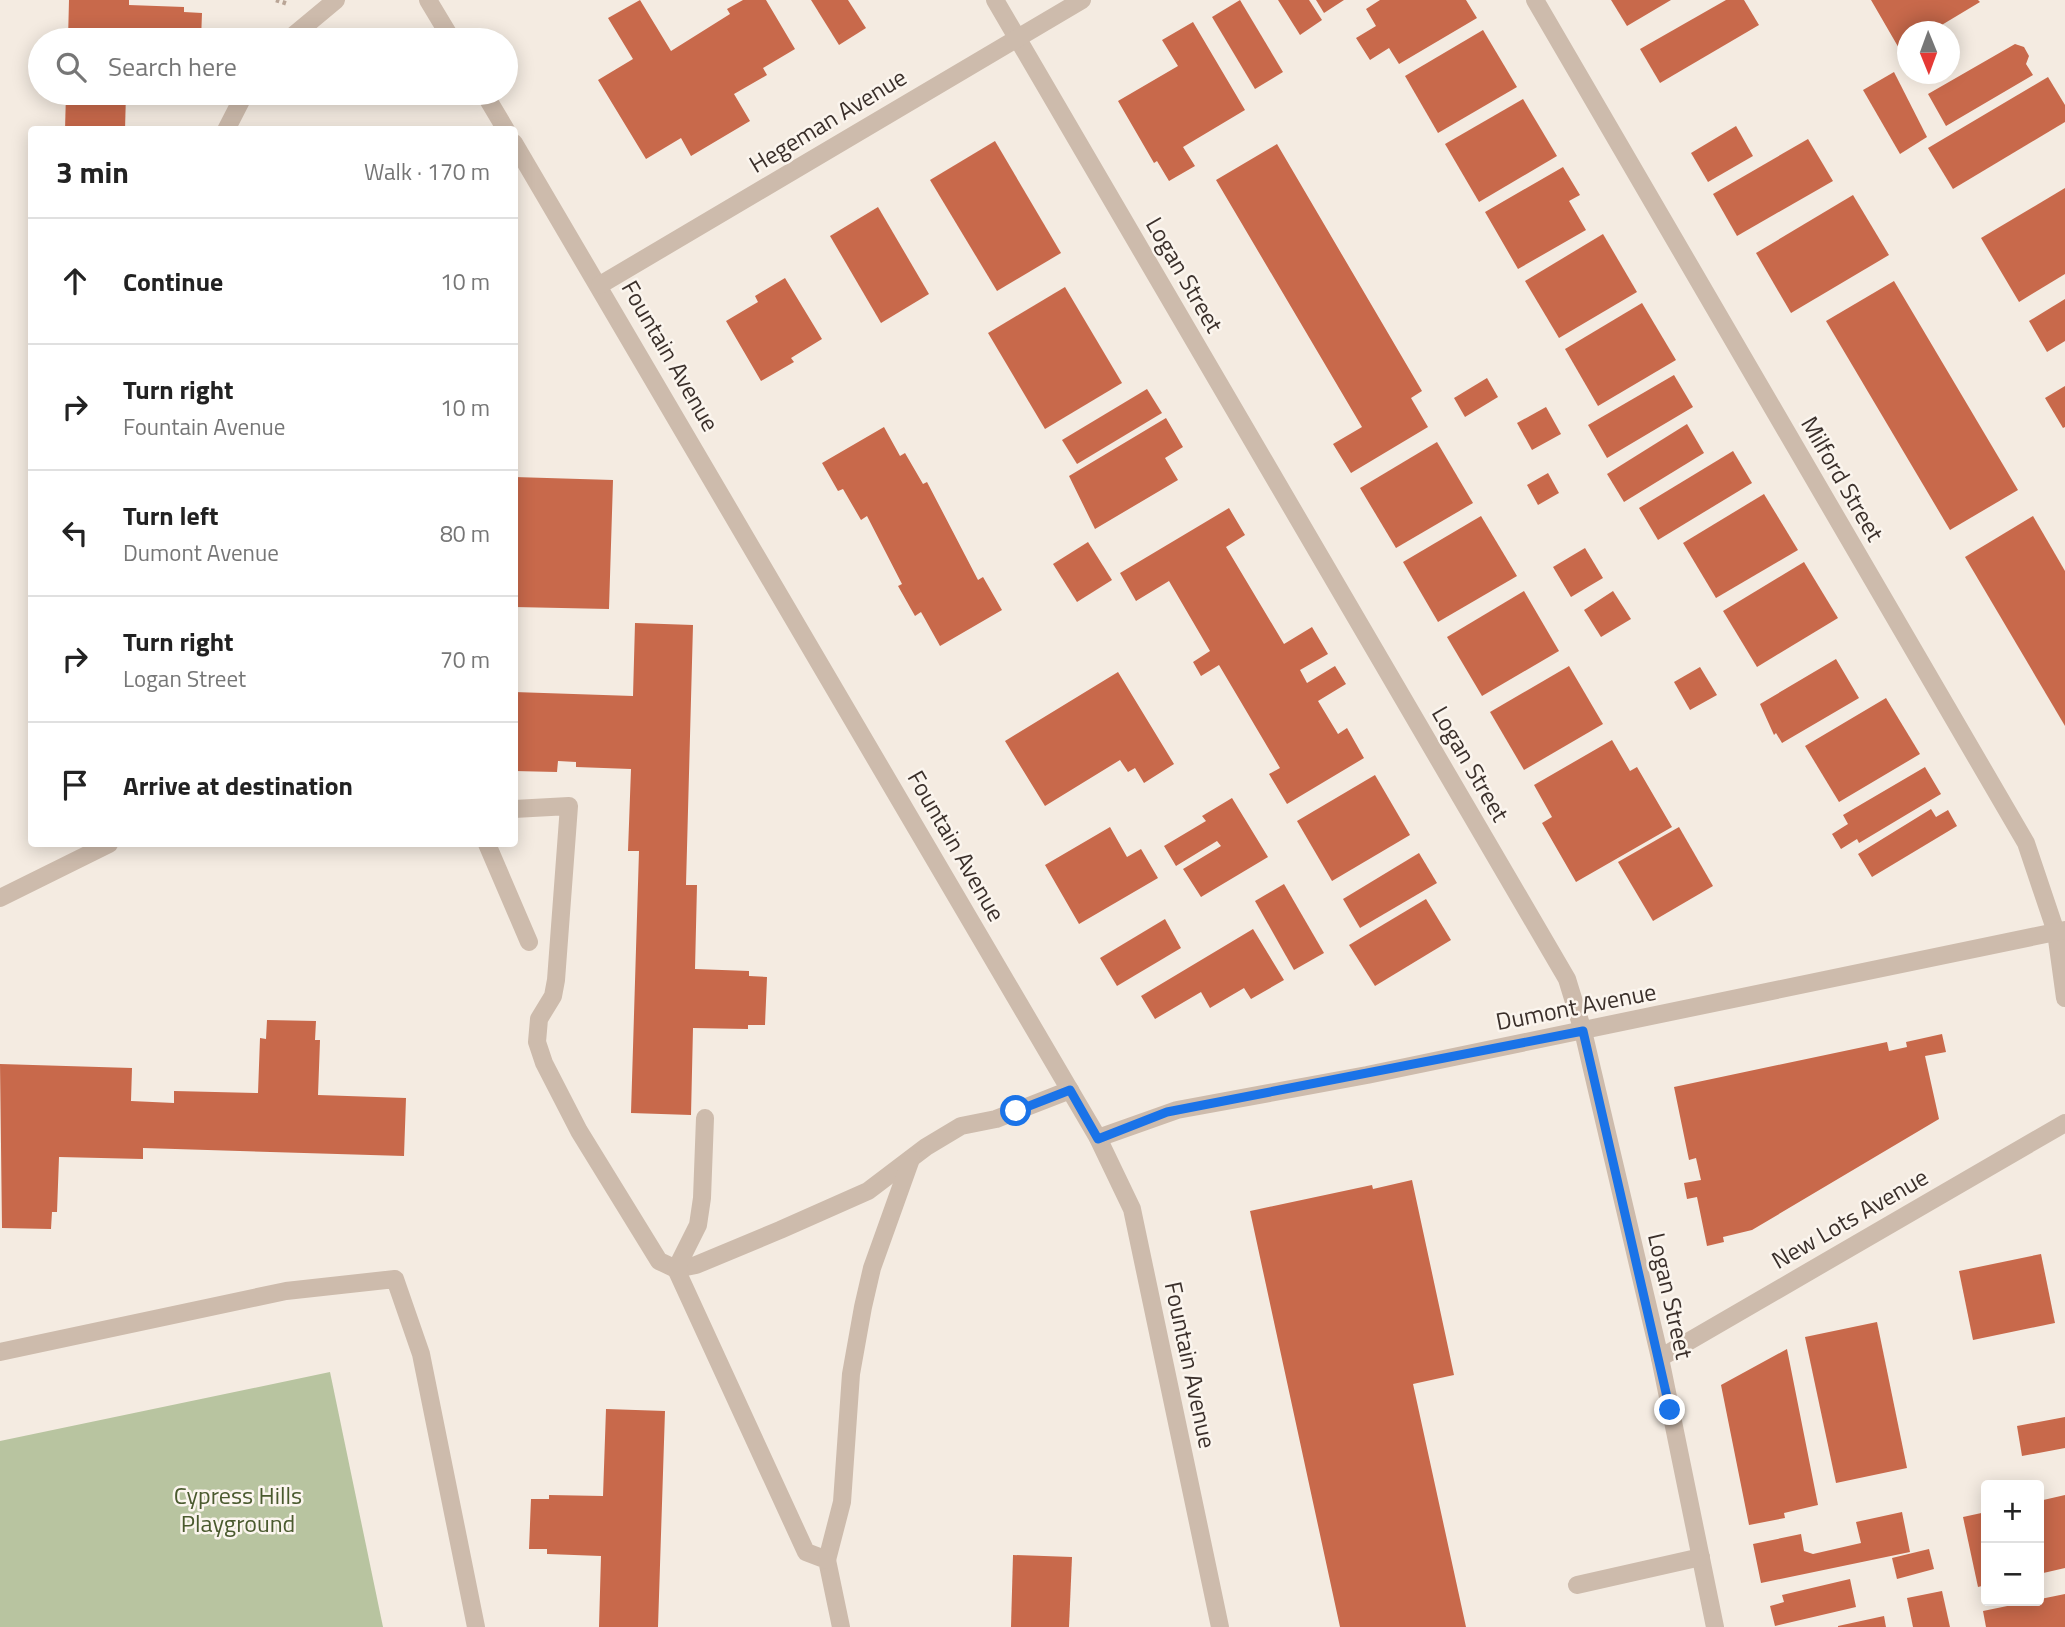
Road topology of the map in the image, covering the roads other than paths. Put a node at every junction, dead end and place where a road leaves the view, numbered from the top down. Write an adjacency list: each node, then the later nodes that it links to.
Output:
1 (336, 0): 6 (street)
2 (428, 0): 7 (street)
3 (995, 0): 8 (street, Logan Street)
4 (1082, 0): 8 (street, Hegeman Avenue)
5 (1535, 0): 19 (street, Milford Street)
6 (302, 28)
7 (445, 28)
8 (1018, 38): 14 (street, Hegeman Avenue); 22 (street, Logan Street)
9 (239, 105): 11 (street)
10 (491, 105): 12 (street)
11 (228, 126)
12 (504, 126)
13 (518, 150): 14 (street, Fountain Avenue)
14 (600, 285): 23 (street, Fountain Avenue)
15 (518, 809): 28 (street)
16 (103, 847): 18 (street)
17 (488, 847): 20 (street)
18 (0, 898)
19 (2060, 931): 21 (street, Milford Street); 22 (street, Dumont Avenue)
20 (529, 942)
21 (2065, 998)
22 (1583, 1031): 26 (street, Dumont Avenue); 30 (street, Logan Street)
23 (1070, 1090): 26 (street, Fountain Avenue); 27 (street)
24 (705, 1118): 28 (street)
25 (2065, 1123): 30 (street, New Lots Avenue)
26 (1098, 1139): 36 (street, Fountain Avenue)
27 (911, 1159): 28 (street); 32 (street)
28 (676, 1269): 32 (street)
29 (0, 1352): 34 (street)
30 (1660, 1358): 31 (street, Logan Street)
31 (1701, 1557): 33 (street); 37 (street, Logan Street)
32 (827, 1560): 35 (street)
33 (1577, 1585)
34 (476, 1627)
35 (841, 1627)
36 (1220, 1627)
37 (1715, 1627)

